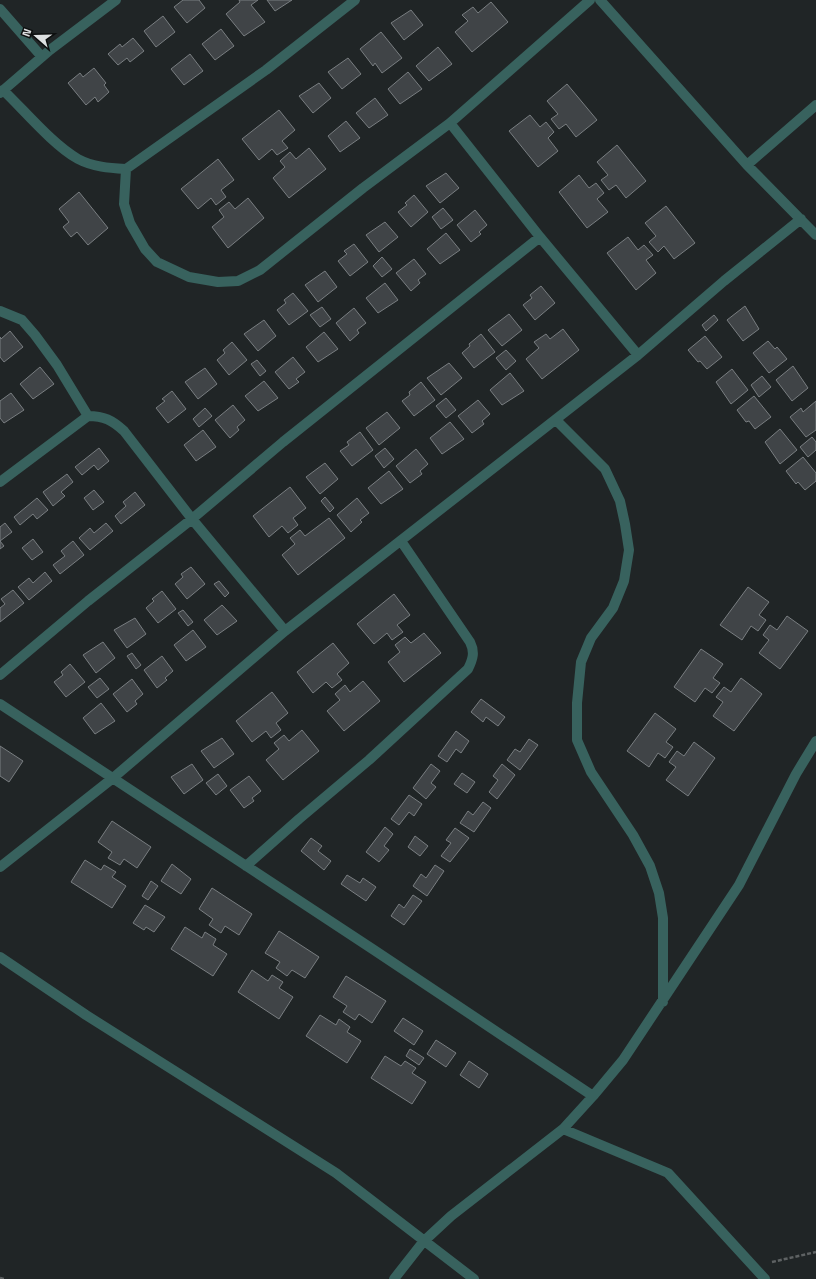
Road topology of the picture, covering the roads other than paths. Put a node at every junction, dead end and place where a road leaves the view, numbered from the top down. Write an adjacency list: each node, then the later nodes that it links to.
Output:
1 (116, 0): 6 (street)
2 (355, 0): 11 (street)
3 (590, 0): 9 (street)
4 (600, 0): 10 (street)
5 (0, 9): 6 (street)
6 (42, 57): 7 (street)
7 (2, 91): 11 (street)
8 (816, 105): 10 (street)
9 (450, 123): 11 (street); 14 (street)
10 (747, 165): 12 (street)
11 (126, 169)
12 (801, 218): 13 (street); 16 (street)
13 (816, 235)
14 (540, 237): 16 (street); 20 (street)
15 (0, 311): 17 (street)
16 (638, 356): 18 (street)
17 (88, 416): 19 (street); 20 (street)
18 (556, 420): 21 (street); 30 (street)
19 (0, 482)
20 (192, 519): 22 (street); 23 (street)
21 (401, 541): 22 (street); 27 (street)
22 (285, 632): 26 (street)
23 (0, 675)
24 (0, 704): 26 (street)
25 (816, 741): 30 (street)
26 (113, 778): 27 (street); 28 (street)
27 (246, 866): 31 (street)
28 (0, 868)
29 (0, 957): 33 (street)
30 (663, 1002): 31 (street)
31 (593, 1096): 32 (street)
32 (563, 1129): 33 (street); 36 (street)
33 (423, 1242): 34 (street); 35 (street)
34 (394, 1279)
35 (474, 1279)
36 (765, 1279)

